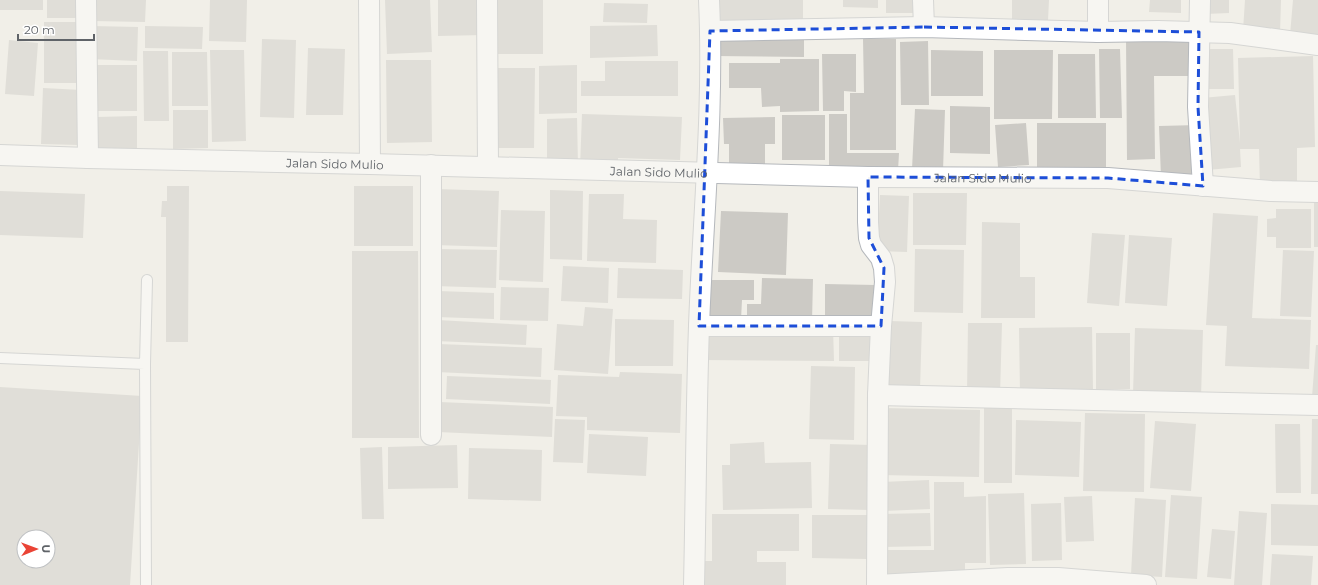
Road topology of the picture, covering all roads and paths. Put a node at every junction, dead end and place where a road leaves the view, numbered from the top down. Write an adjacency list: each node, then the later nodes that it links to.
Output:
1 (86, 0): 14 (street)
2 (369, 0): 15 (street)
3 (486, 0): 17 (street)
4 (709, 0): 9 (street)
5 (923, 0): 8 (street)
6 (1098, 0): 10 (street)
7 (1200, 0): 11 (street)
8 (924, 27): 9 (street); 10 (street)
9 (710, 31): 18 (street)
10 (1098, 32): 11 (street)
11 (1199, 32): 12 (street); 20 (street)
12 (1318, 45)
13 (0, 155): 14 (street, Jalan Sido Mulio)
14 (88, 158): 15 (street, Jalan Sido Mulio)
15 (370, 164): 16 (street, Jalan Sido Mulio)
16 (431, 165): 17 (street, Jalan Sido Mulio); 29 (street)
17 (488, 167): 18 (street, Jalan Sido Mulio)
18 (707, 173): 19 (street, Jalan Sido Mulio); 23 (street)
19 (868, 177): 20 (street, Jalan Sido Mulio); 24 (street)
20 (1203, 186): 21 (street, Jalan Sido Mulio)
21 (1318, 192)
22 (148, 280): 26 (lane)
23 (699, 326): 24 (street); 31 (street)
24 (881, 326): 27 (street)
25 (0, 358): 26 (lane)
26 (145, 364): 30 (lane)
27 (878, 395): 28 (street); 32 (street)
28 (1318, 405)
29 (431, 435)
30 (146, 585)
31 (694, 585)
32 (877, 585): 33 (street)
33 (1146, 585)

